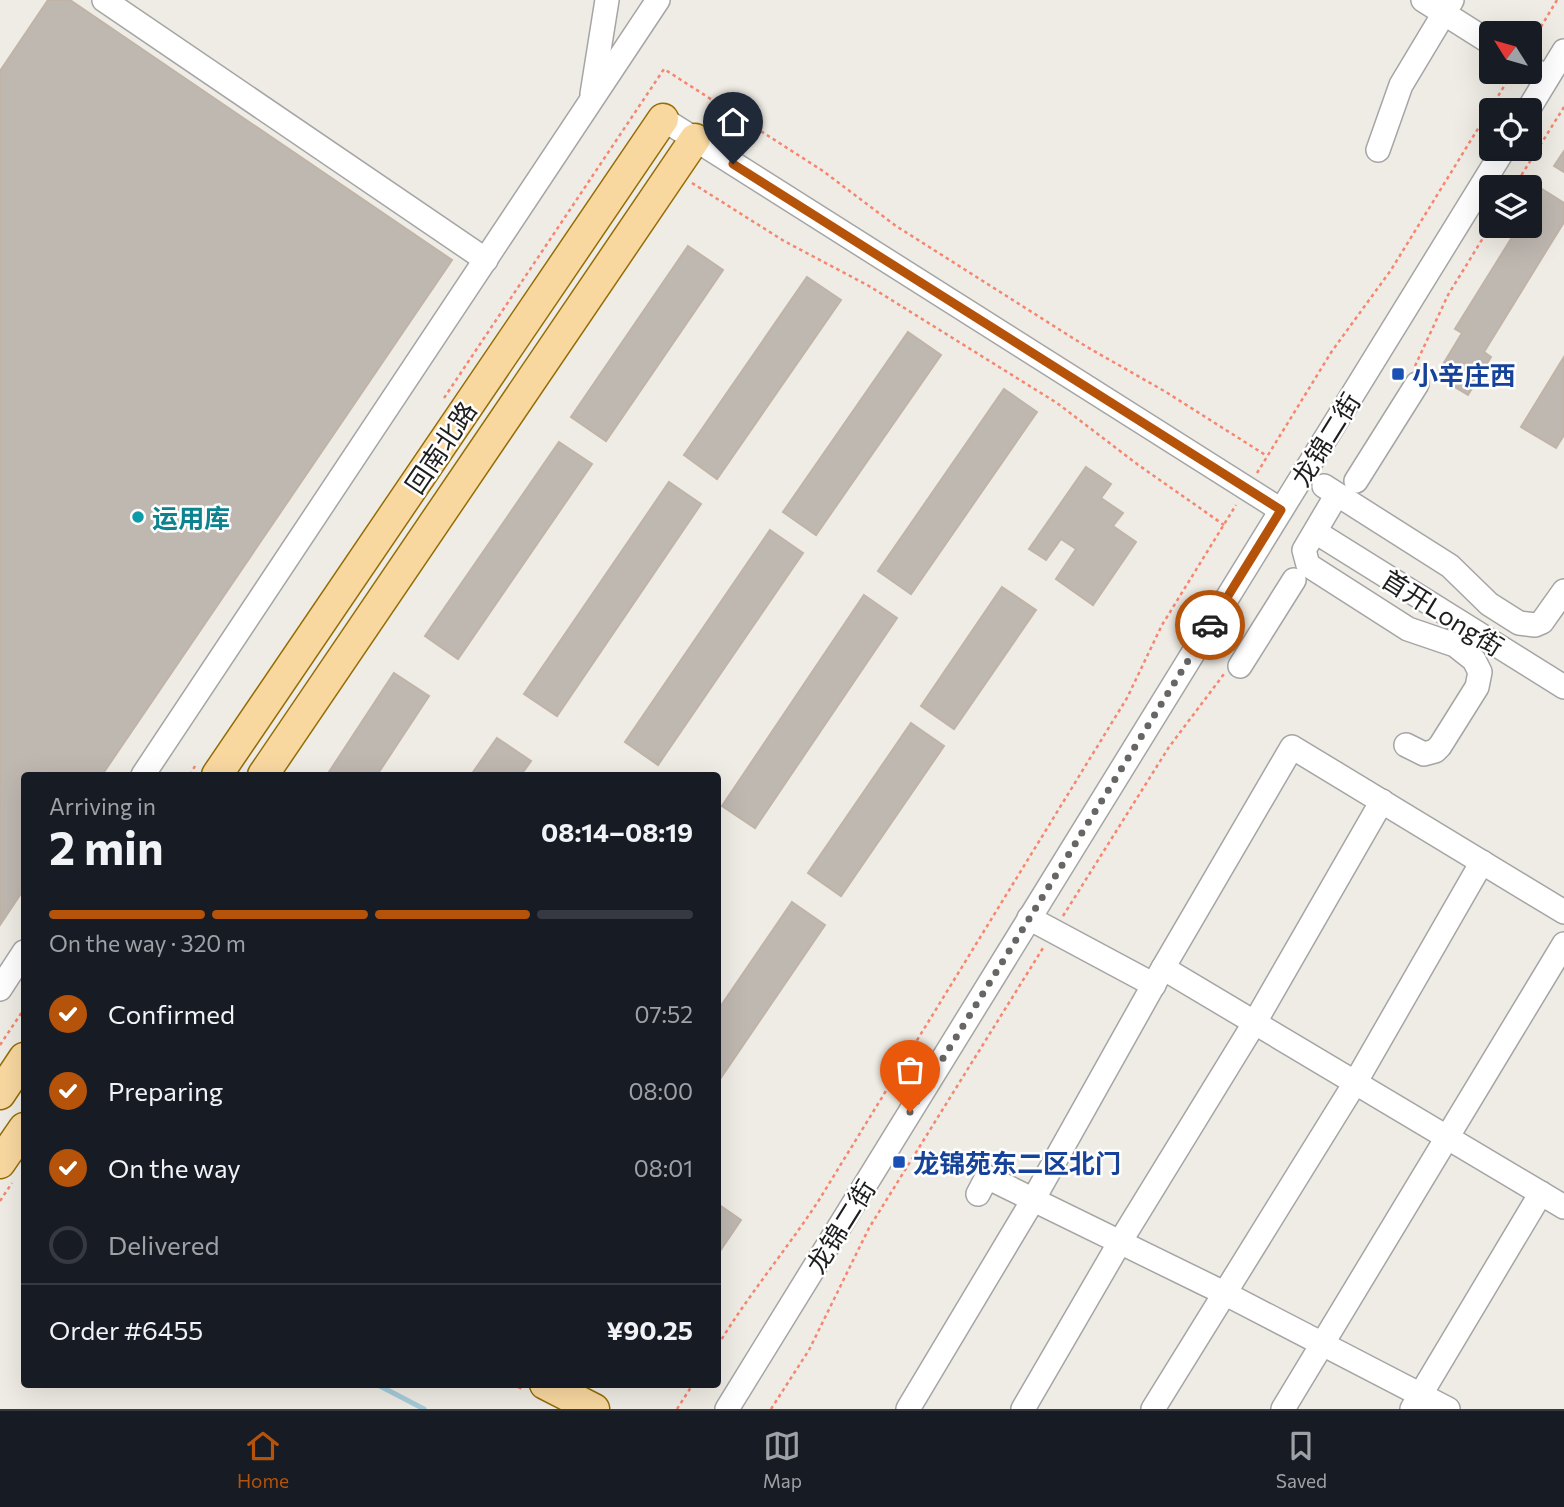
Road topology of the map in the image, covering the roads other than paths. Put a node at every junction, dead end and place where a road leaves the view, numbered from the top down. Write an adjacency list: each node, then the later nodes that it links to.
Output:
1 (104, 0): 14 (street)
2 (607, 0): 9 (street)
3 (658, 0): 9 (street)
4 (1423, 0): 5 (street)
5 (1450, 11): 6 (street); 12 (street)
6 (1479, 34)
7 (1564, 51): 8 (street)
8 (1542, 70)
9 (591, 101): 14 (street)
10 (663, 119): 11 (street); 26 (main road, 回南北路)
11 (695, 139): 19 (street); 27 (main road, 回南北路)
12 (1378, 150)
13 (1497, 161): 17 (street, 龙锦二街)
14 (486, 260): 25 (street)
15 (1414, 378): 16 (street)
16 (1361, 470)
17 (1304, 474): 18 (street); 19 (street, 龙锦二街)
18 (1335, 500): 21 (street); 23 (street, 首开Long街); 24 (street)
19 (1281, 510): 31 (street, 龙锦二街)
20 (1288, 586): 22 (street)
21 (1564, 591)
22 (1234, 667)
23 (1564, 687)
24 (1406, 745)
25 (145, 772)
26 (219, 772)
27 (266, 772)
28 (1382, 802): 29 (street); 34 (street); 36 (street)
29 (1482, 862): 30 (street); 38 (street)
30 (1564, 912)
31 (1029, 918): 34 (street); 55 (street, 龙锦二街)
32 (1564, 944): 43 (street)
33 (21, 958): 35 (street)
34 (1158, 977): 36 (street); 47 (street)
35 (0, 989)
36 (1255, 1022): 38 (street); 49 (street)
37 (21, 1063): 39 (main road)
38 (1355, 1083): 43 (street); 50 (street)
39 (0, 1094)
40 (0, 1105): 41 (main road)
41 (21, 1118)
42 (21, 1136): 44 (main road)
43 (1447, 1138): 45 (street); 51 (street)
44 (6, 1173)
45 (1541, 1193): 48 (street); 53 (street)
46 (978, 1194): 47 (street)
47 (1033, 1200): 49 (street); 56 (street)
48 (1564, 1207)
49 (1120, 1242): 50 (street); 57 (street)
50 (1226, 1294): 51 (street); 58 (street)
51 (1321, 1343): 53 (street); 59 (street)
52 (553, 1388): 54 (main road)
53 (1416, 1402): 60 (street)
54 (594, 1409)
55 (727, 1409)
56 (908, 1409)
57 (1023, 1409)
58 (1153, 1409)
59 (1283, 1409)
60 (1448, 1409)

